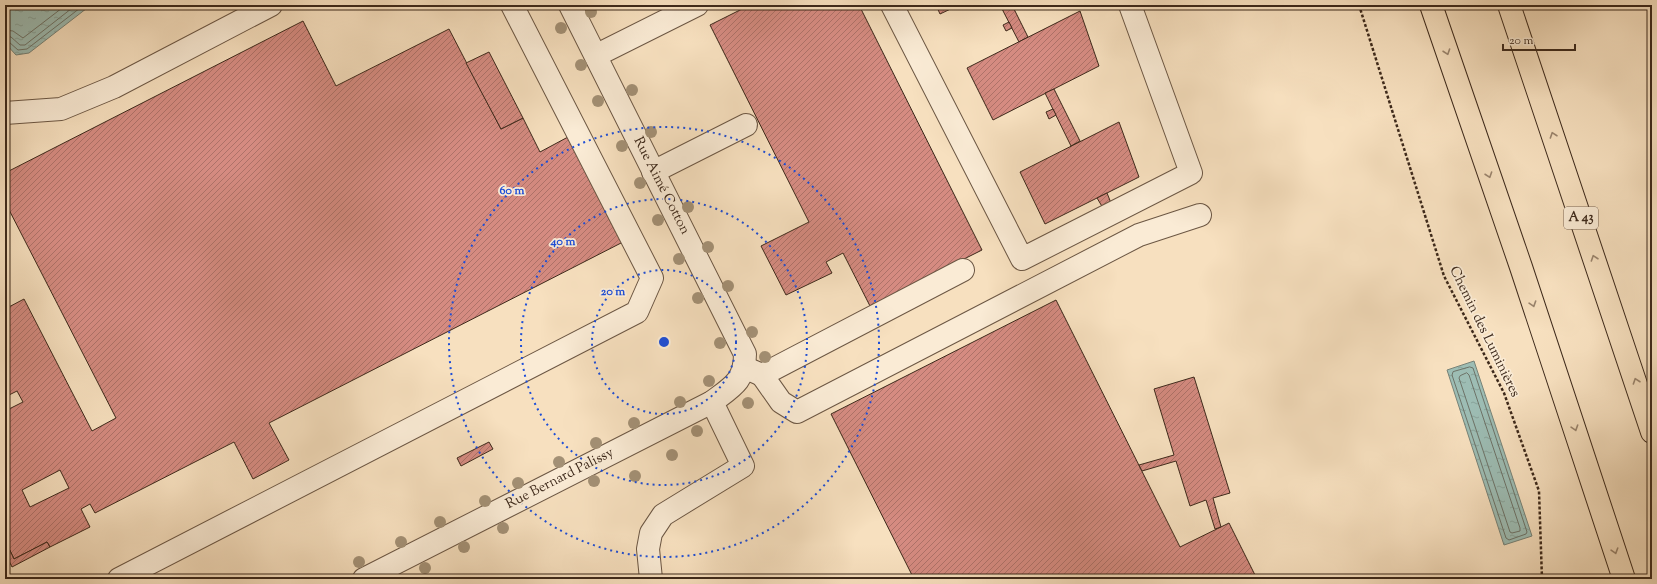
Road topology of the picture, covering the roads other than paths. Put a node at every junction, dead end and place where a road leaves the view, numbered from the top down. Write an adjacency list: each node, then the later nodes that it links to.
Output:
1 (271, 5): 10 (street)
2 (512, 5): 18 (street)
3 (570, 5): 9 (street, Rue Aimé Cotton)
4 (697, 5): 9 (street)
5 (892, 5): 6 (street)
6 (1130, 5)
7 (1509, 5): 17 (highway, A 43, one-way to 7)
8 (1432, 8): 21 (highway, one-way to 21)
9 (597, 55): 12 (street, Rue Aimé Cotton)
10 (5, 113)
11 (746, 125): 12 (street)
12 (653, 172): 15 (street, Rue Aimé Cotton)
13 (1200, 215): 15 (street)
14 (963, 270): 15 (street)
15 (754, 371): 16 (street, Rue Bernard Palissy)
16 (712, 402): 19 (street, Rue Bernard Palissy); 20 (street)
17 (1652, 432)
18 (118, 579)
19 (364, 579)
20 (651, 579)
21 (1624, 579)

